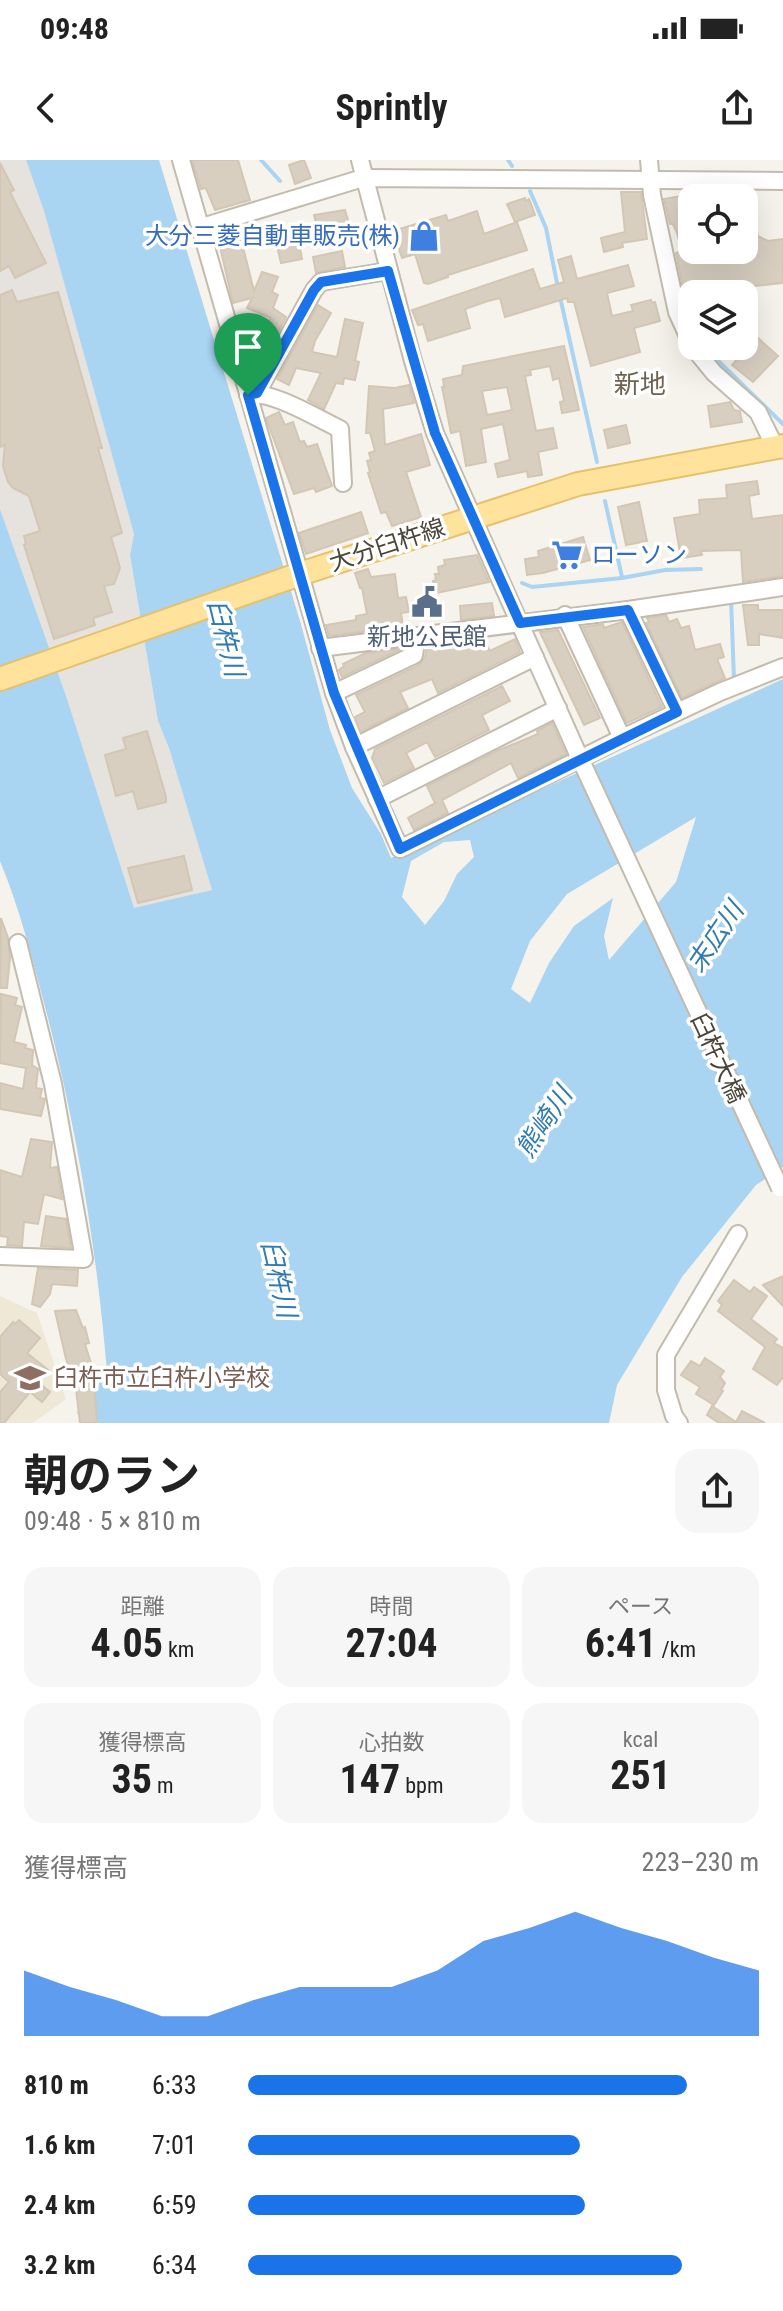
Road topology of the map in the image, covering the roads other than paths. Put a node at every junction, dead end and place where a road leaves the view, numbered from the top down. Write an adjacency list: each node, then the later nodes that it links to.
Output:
1 (181, 160): 7 (street)
2 (360, 160): 4 (street, 臼杵大橋)
3 (649, 160): 5 (street)
4 (363, 178): 5 (street); 7 (street); 8 (street, 臼杵大橋)
5 (650, 180): 6 (street); 9 (street)
6 (783, 181)
7 (202, 227): 11 (street)
8 (388, 271): 11 (street); 14 (street, 臼杵大橋)
9 (678, 314)
10 (702, 360): 12 (street)
11 (253, 394): 13 (street); 15 (street)
12 (779, 447): 14 (main road, 大分臼杵線)
13 (343, 483)
14 (473, 517): 15 (main road, 大分臼杵線); 19 (street, 臼杵大橋)
15 (296, 576): 21 (street); 24 (main road, 大分臼杵線)
16 (783, 587): 17 (street)
17 (628, 610): 18 (street); 27 (street)
18 (565, 615): 19 (street); 28 (street)
19 (520, 623): 20 (street); 22 (street, 臼杵大橋)
20 (417, 636): 21 (street); 25 (street)
21 (320, 648): 25 (street)
22 (535, 657): 26 (street, 臼杵大橋); 29 (street)
23 (783, 667): 27 (street)
24 (0, 679)
25 (334, 693): 29 (street)
26 (558, 708): 30 (street); 32 (street, 臼杵大橋, bridge)
27 (677, 712): 28 (street)
28 (622, 738): 30 (street)
29 (354, 747): 30 (street)
30 (377, 799)
31 (18, 943): 34 (street)
32 (782, 1191)
33 (738, 1234): 35 (street)
34 (0, 1256)
35 (679, 1423)

